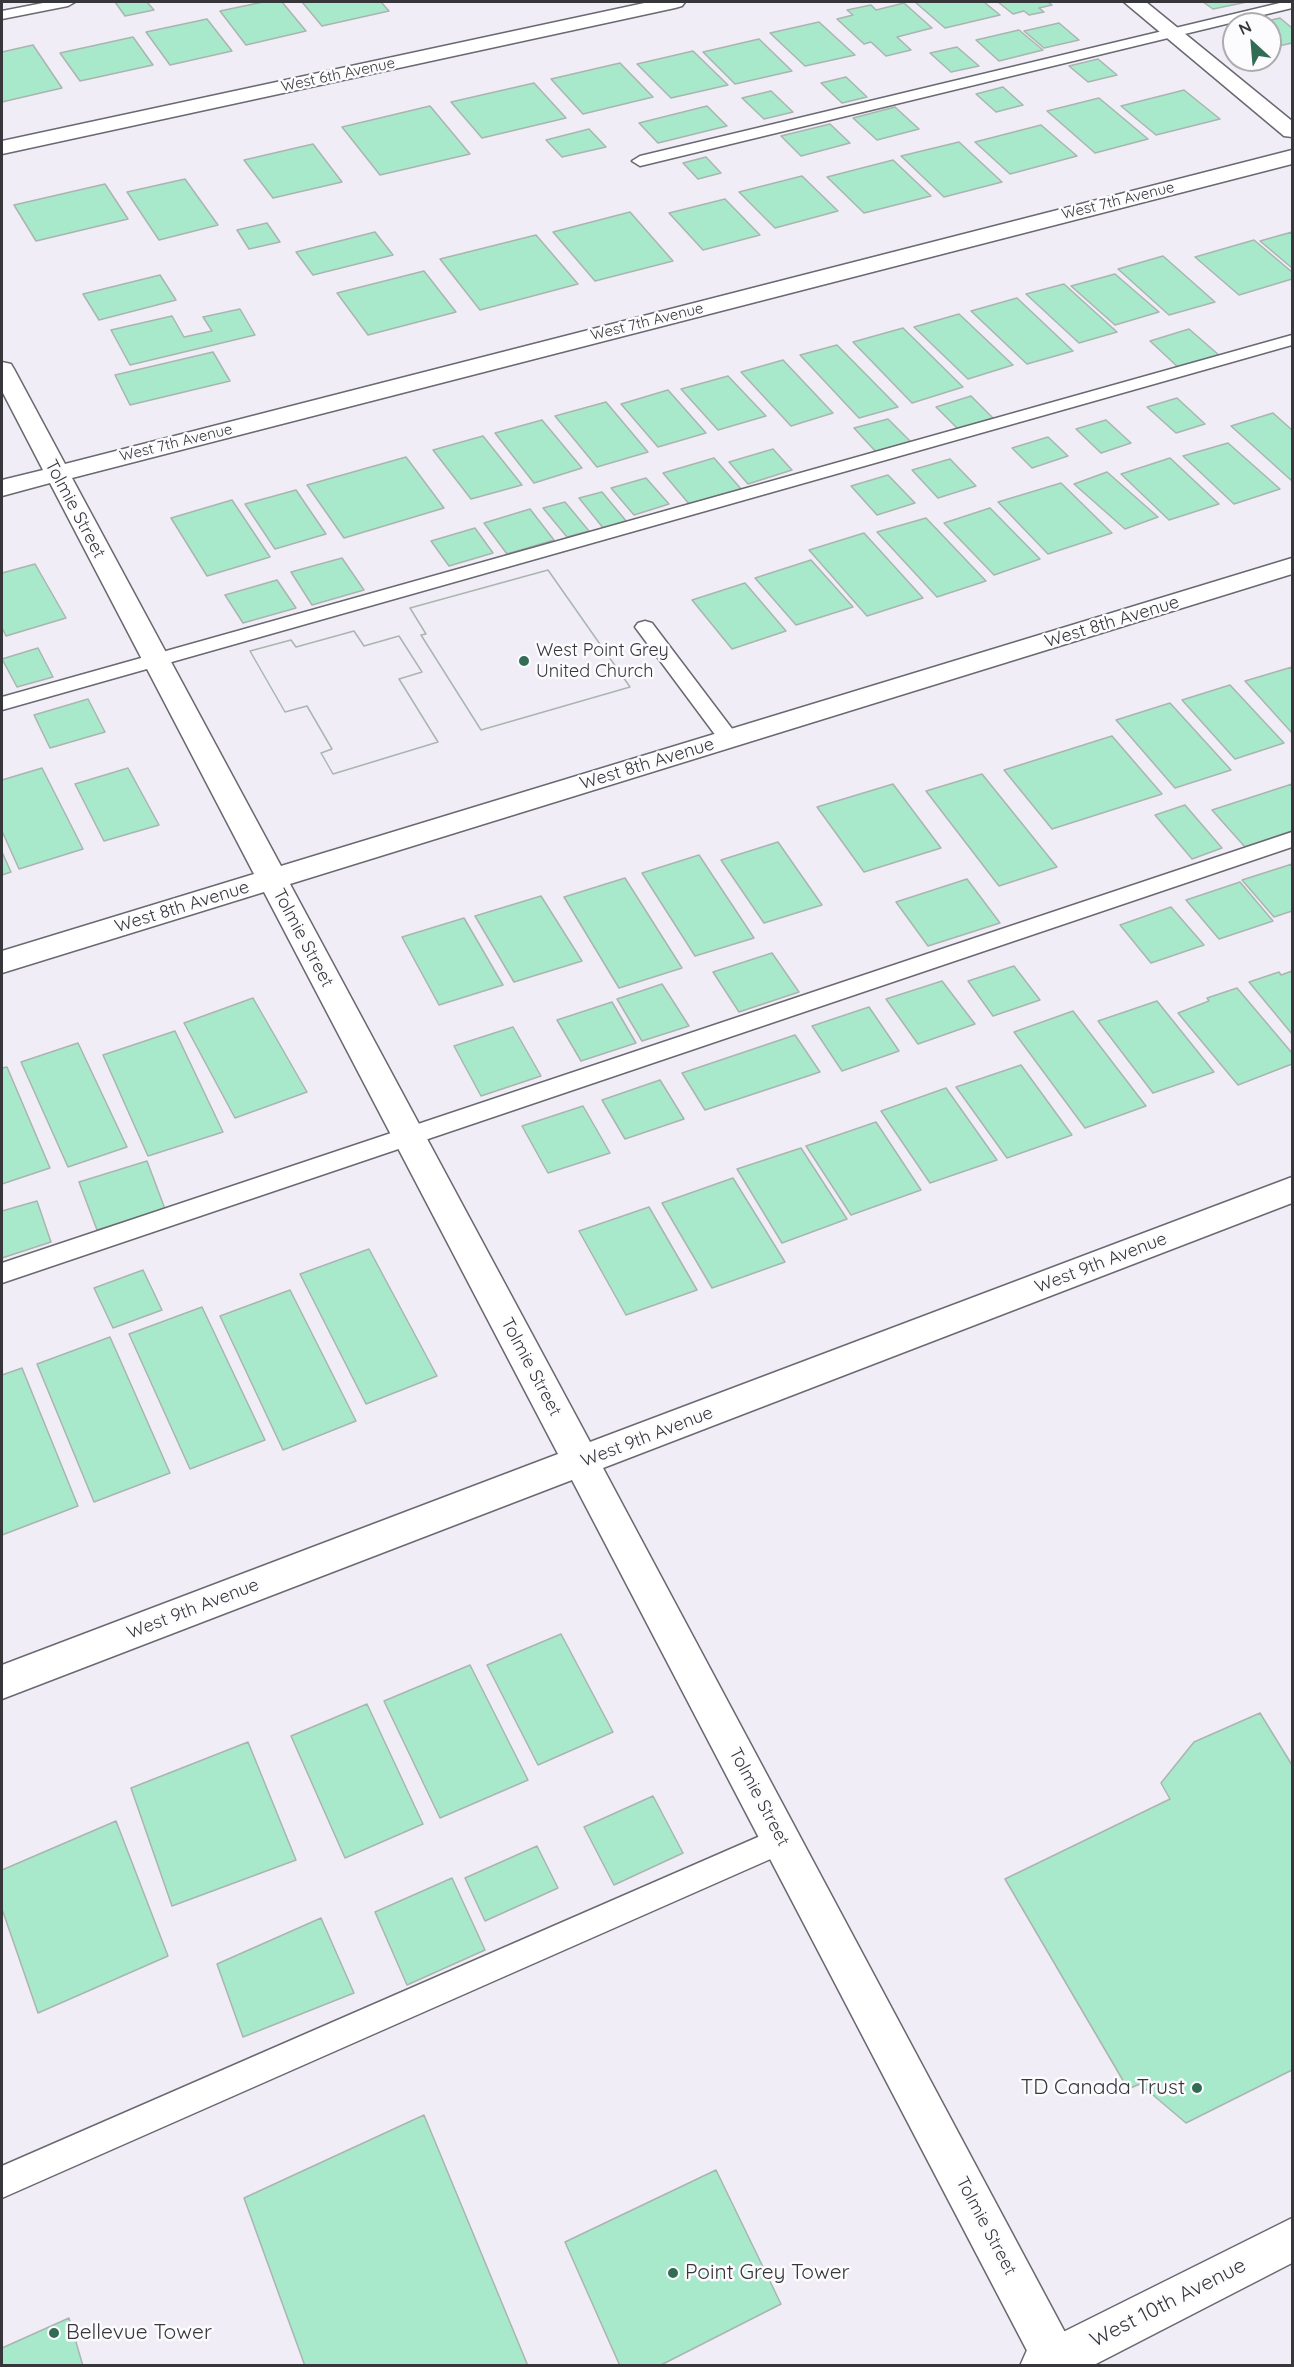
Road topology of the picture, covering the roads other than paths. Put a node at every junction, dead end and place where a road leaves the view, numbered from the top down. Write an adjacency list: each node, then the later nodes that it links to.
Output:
1 (68, 2): 5 (lane)
2 (675, 2): 8 (street, West 6th Avenue)
3 (1134, 2): 6 (street)
4 (1293, 4): 6 (lane)
5 (2, 15)
6 (1172, 32): 7 (street); 10 (lane)
7 (1293, 131)
8 (2, 148)
9 (1293, 157): 13 (street, West 7th Avenue)
10 (640, 161)
11 (1293, 340): 17 (lane)
12 (2, 369): 13 (street, Tolmie Street)
13 (57, 474): 14 (street, West 7th Avenue); 17 (street, Tolmie Street)
14 (2, 488)
15 (1293, 566): 19 (street, West 8th Avenue)
16 (645, 627): 19 (lane)
17 (156, 661): 18 (lane); 21 (street, Tolmie Street)
18 (2, 704)
19 (729, 739): 21 (street, West 8th Avenue)
20 (1293, 839): 23 (lane)
21 (272, 879): 22 (street, West 8th Avenue); 23 (street, Tolmie Street)
22 (2, 962)
23 (408, 1137): 25 (lane); 26 (street, Tolmie Street)
24 (1293, 1190): 26 (street, West 9th Avenue)
25 (2, 1274)
26 (581, 1463): 27 (street, West 9th Avenue); 28 (street, Tolmie Street)
27 (2, 1682)
28 (782, 1840): 29 (lane); 31 (street, Tolmie Street)
29 (2, 2182)
30 (1293, 2240): 31 (street, West 10th Avenue)
31 (1054, 2363)

